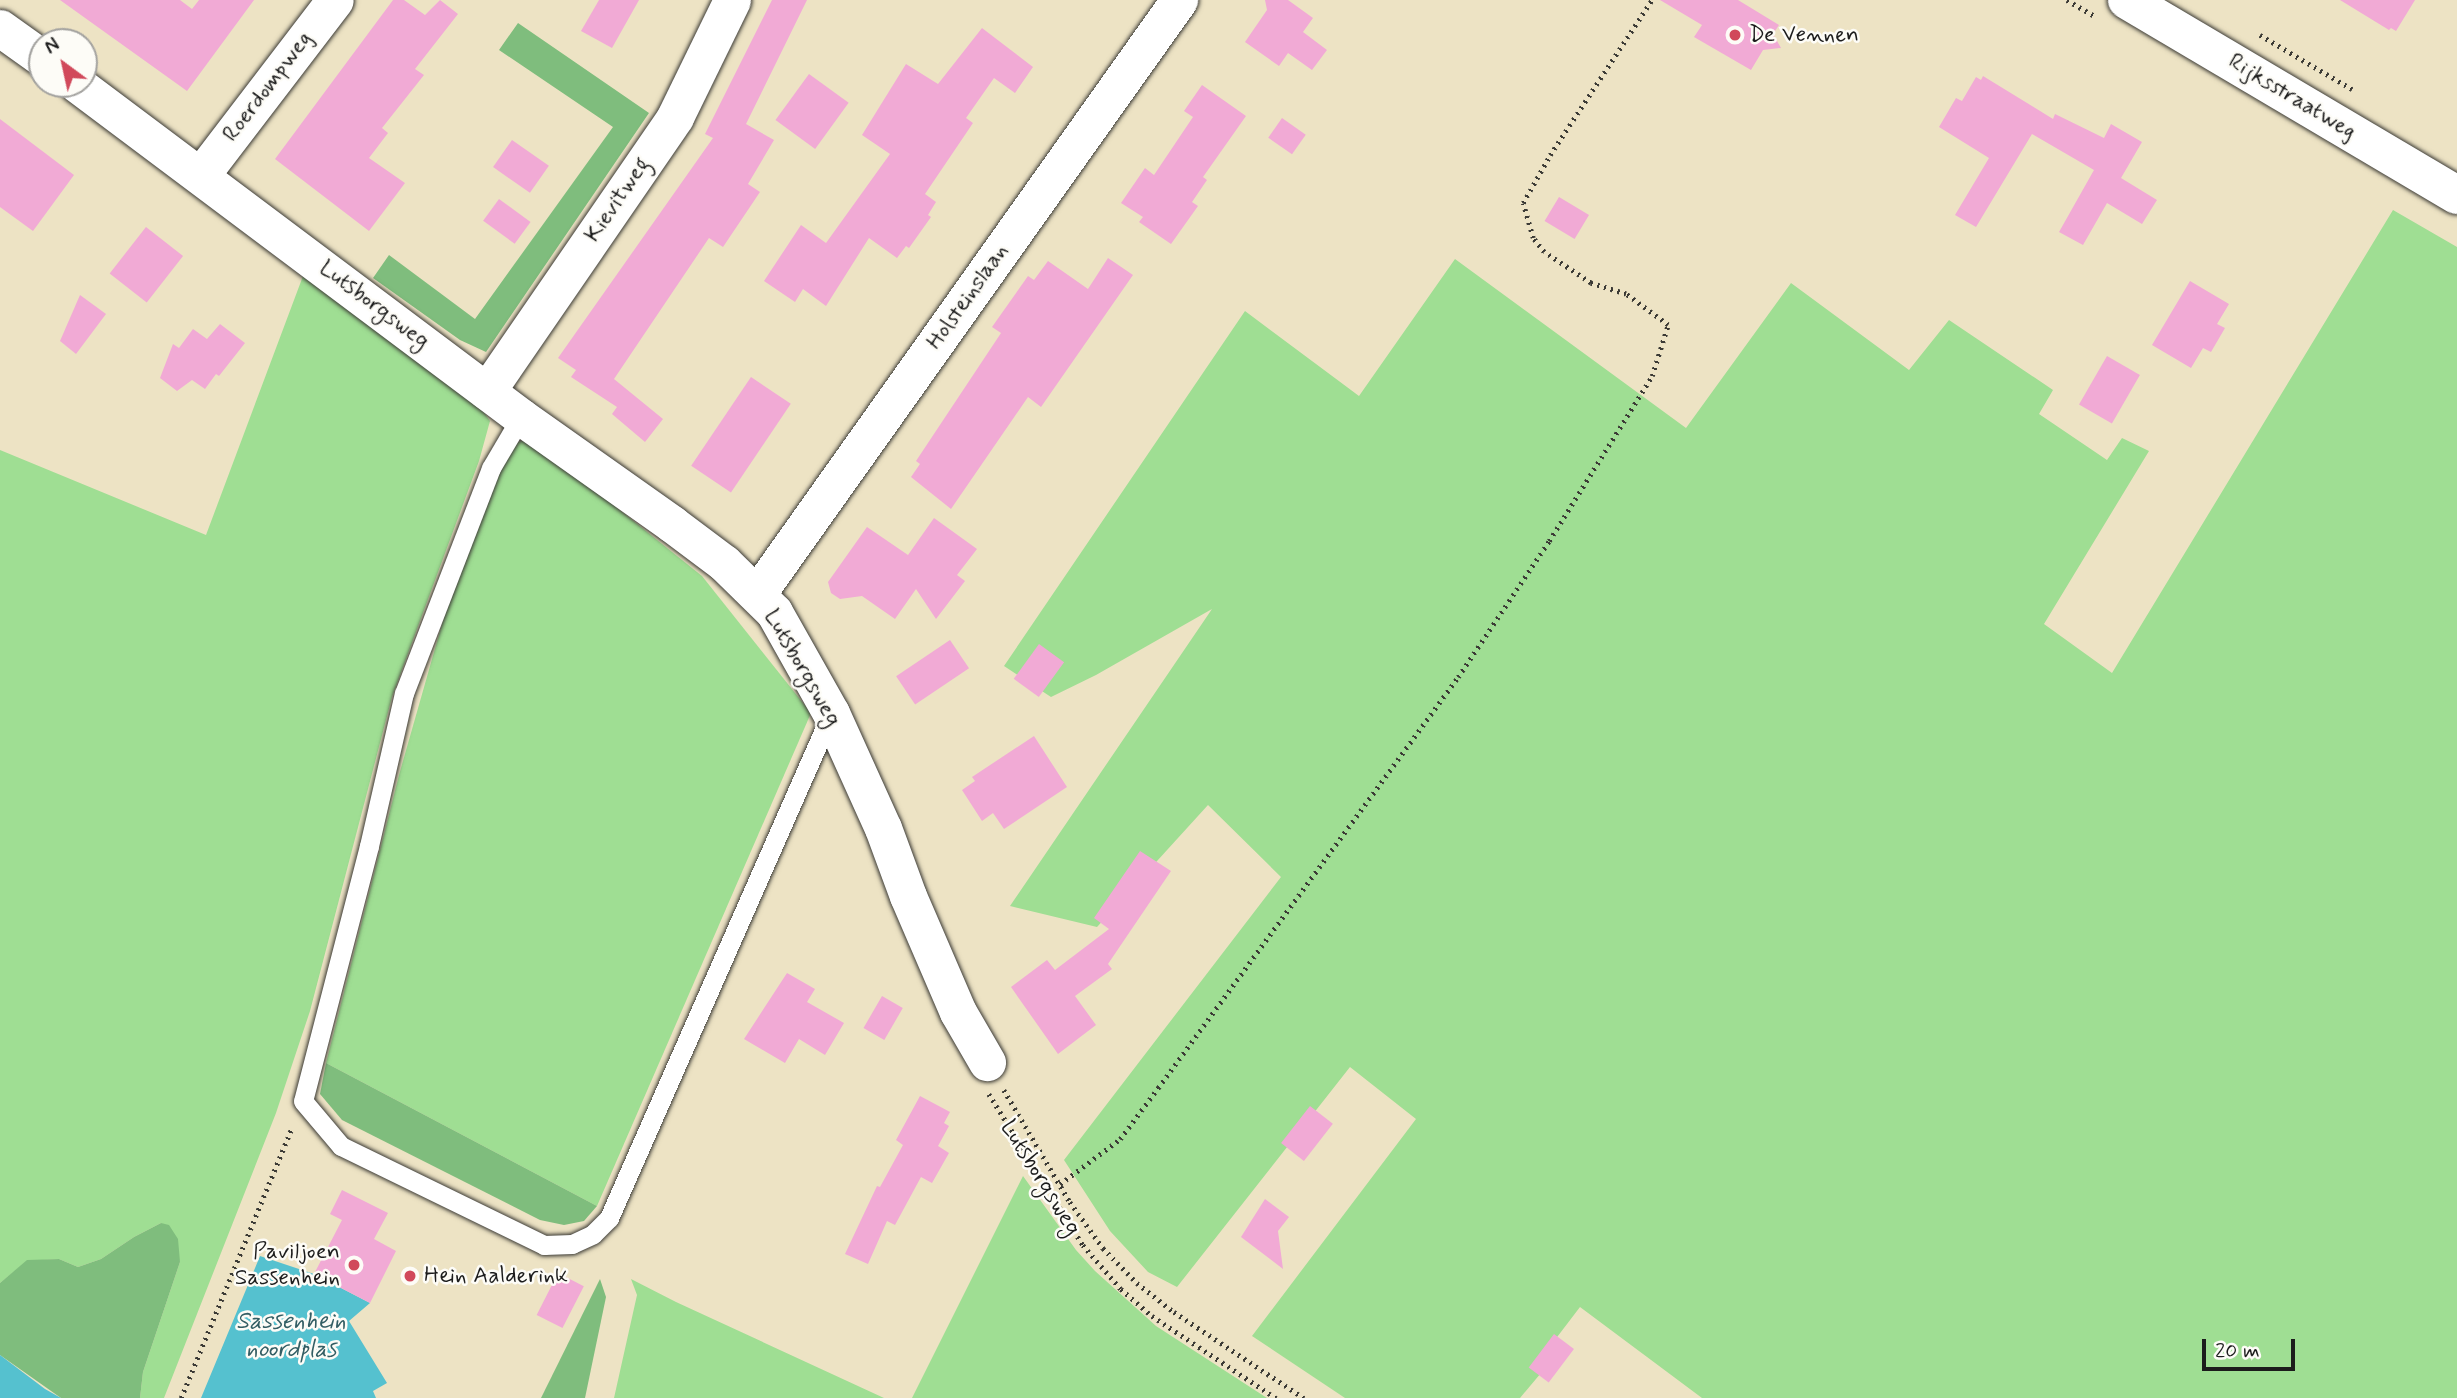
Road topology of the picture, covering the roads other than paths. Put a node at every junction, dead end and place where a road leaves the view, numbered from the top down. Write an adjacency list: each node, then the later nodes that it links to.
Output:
1 (335, 0): 8 (street, Roerdompweg)
2 (732, 0): 10 (street, Kievitweg)
3 (1179, 0): 12 (street, Holsteinslaan)
4 (2127, 0): 9 (main road, Rijksstraatweg)
5 (0, 27): 6 (street)
6 (28, 48)
7 (96, 98): 8 (street, Lutsborgsweg)
8 (201, 175): 10 (street, Lutsborgsweg)
9 (2457, 195)
10 (487, 391): 11 (street, Lutsborgsweg)
11 (521, 417): 12 (street, Lutsborgsweg); 13 (lane)
12 (757, 594): 13 (street, Lutsborgsweg)
13 (831, 713): 14 (street, Lutsborgsweg)
14 (987, 1062)

